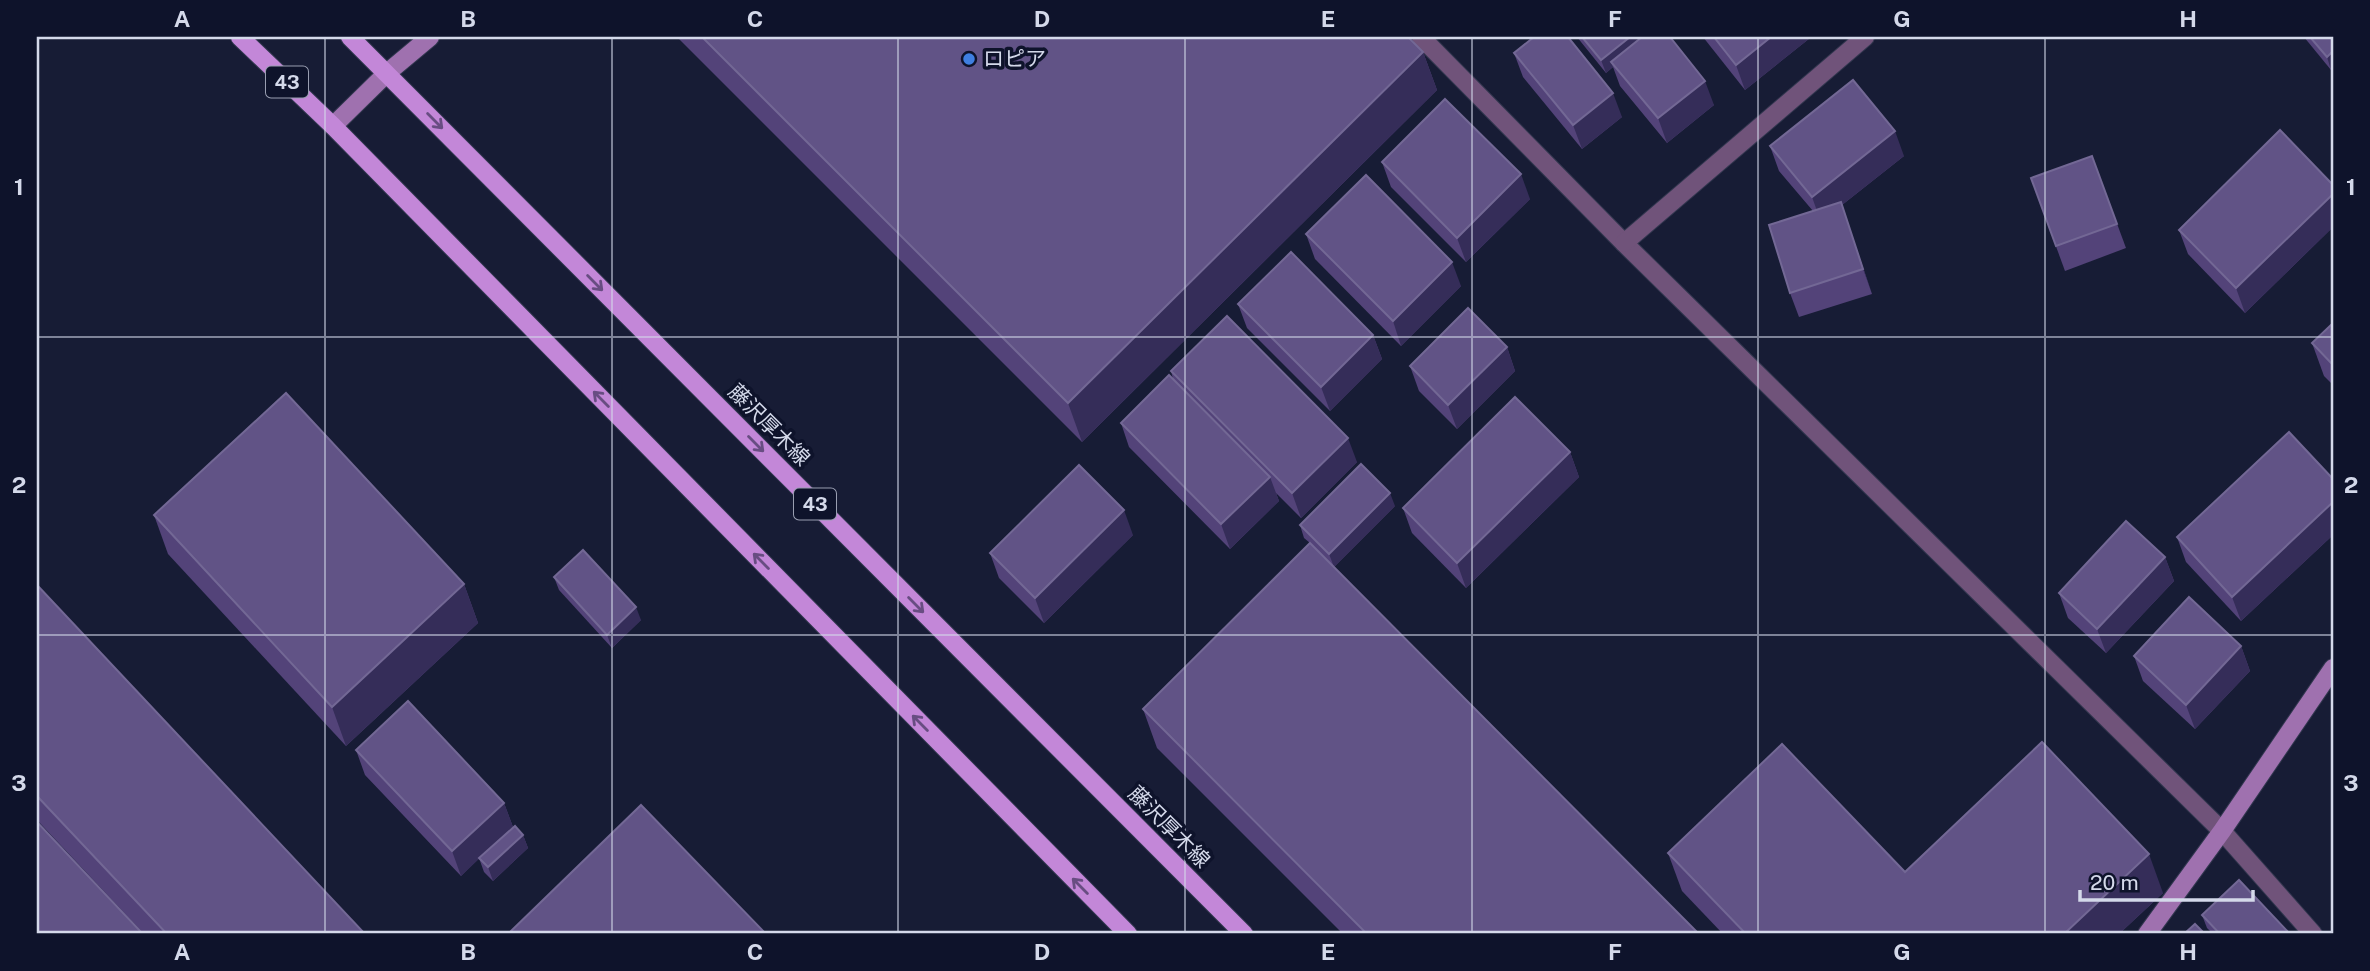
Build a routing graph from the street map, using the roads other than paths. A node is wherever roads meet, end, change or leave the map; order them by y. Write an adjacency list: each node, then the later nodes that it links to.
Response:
1 (240, 37): 7 (main road, 43)
2 (351, 37): 6 (main road, 藤沢厚木線 / 43)
3 (430, 37): 6 (street)
4 (1421, 37): 8 (street)
5 (1865, 37): 8 (street)
6 (387, 73): 7 (street); 12 (main road, 藤沢厚木線 / 43, one-way to 12)
7 (333, 126): 11 (main road, 43, one-way to 7)
8 (1624, 243): 10 (street)
9 (2333, 668): 10 (street)
10 (2222, 831): 13 (street); 14 (street)
11 (1128, 934)
12 (1244, 934)
13 (2147, 934)
14 (2313, 934)

